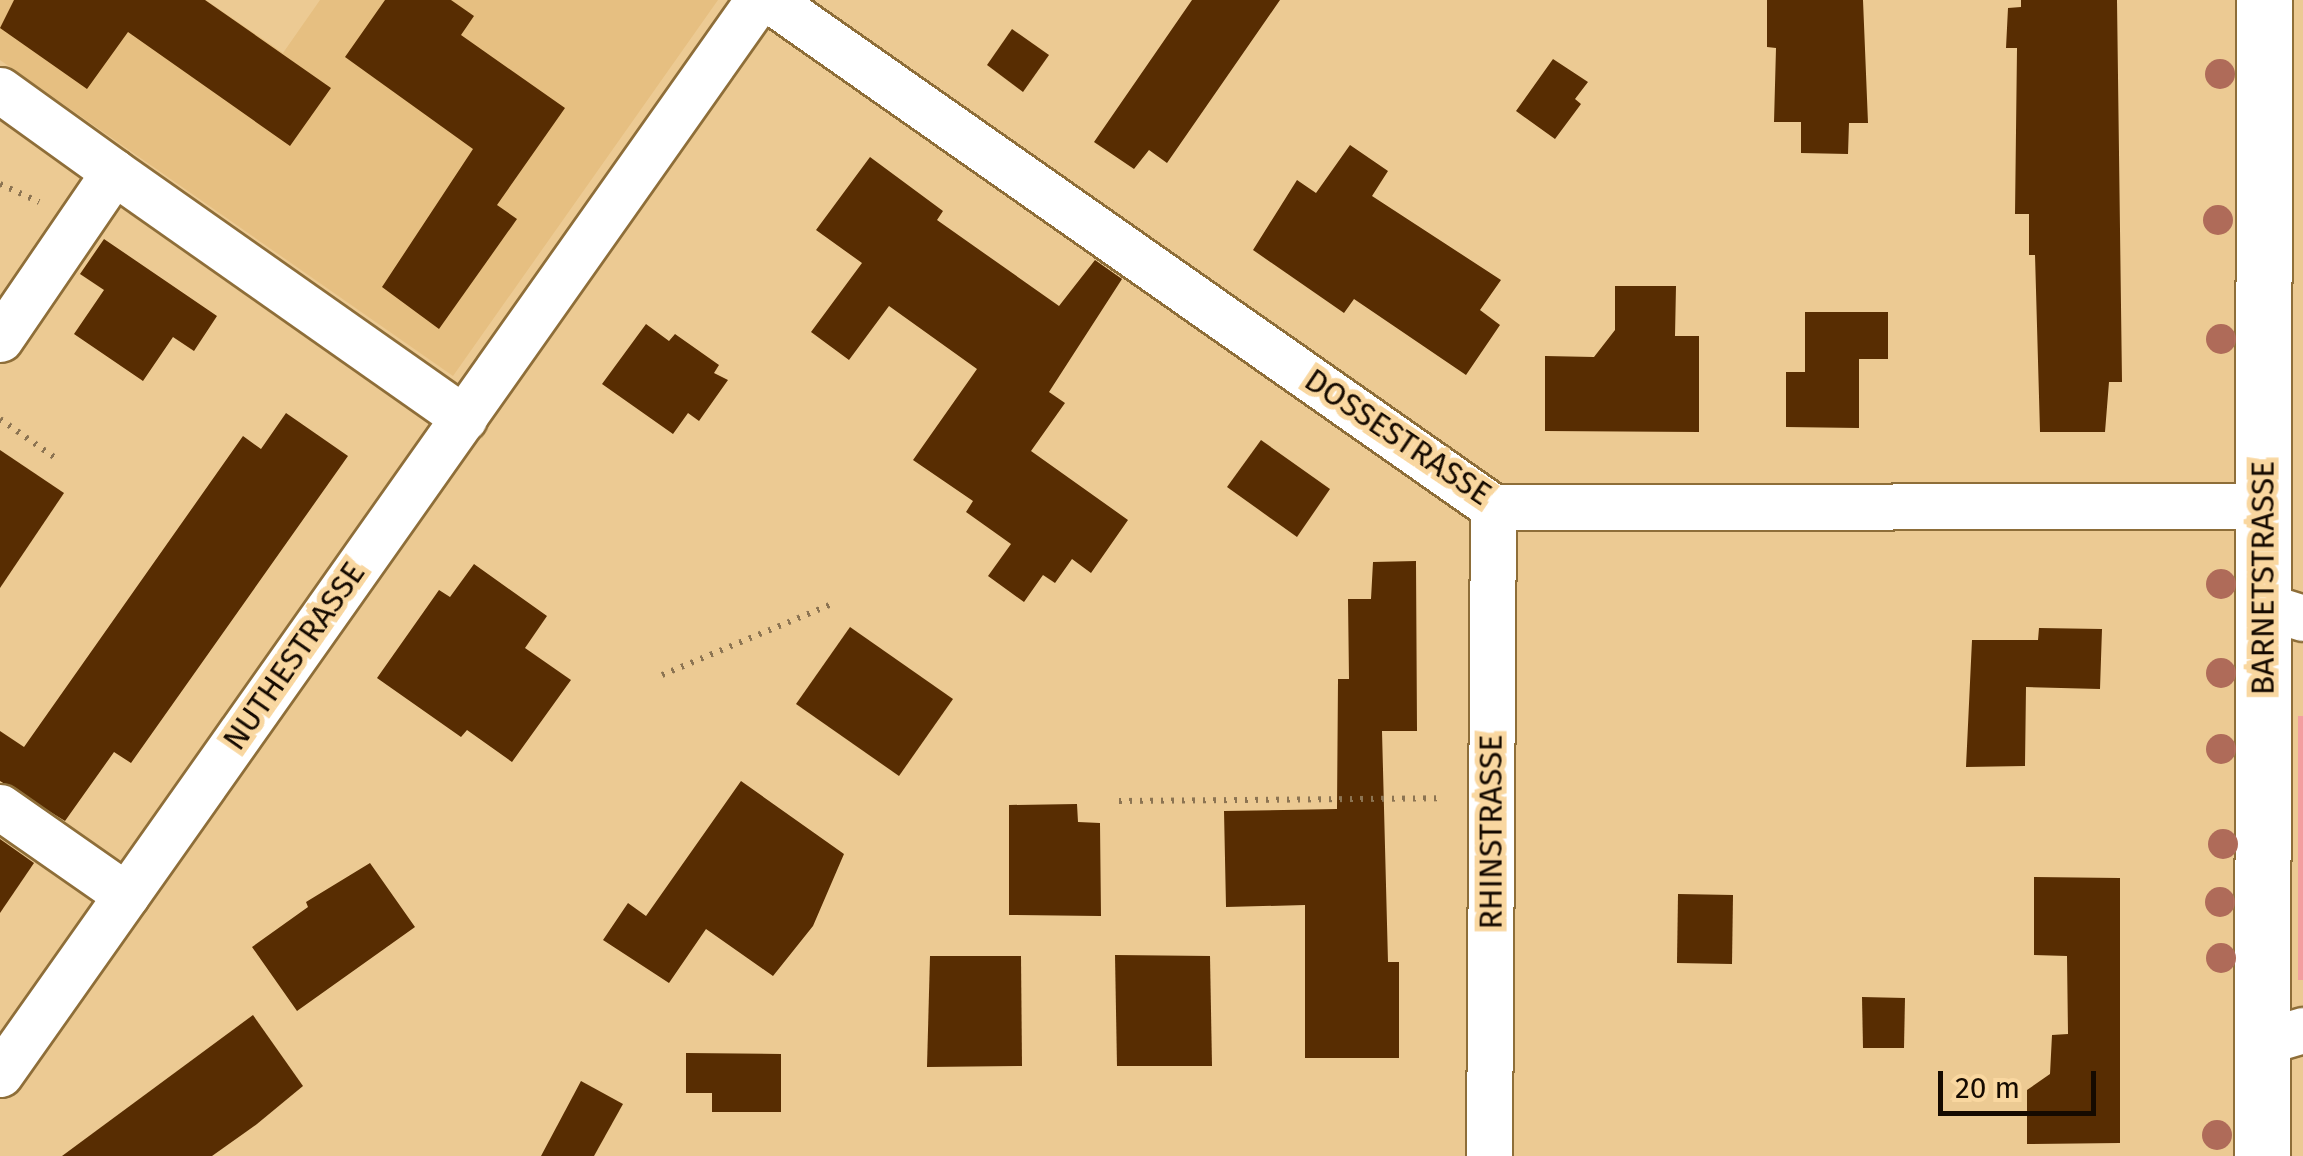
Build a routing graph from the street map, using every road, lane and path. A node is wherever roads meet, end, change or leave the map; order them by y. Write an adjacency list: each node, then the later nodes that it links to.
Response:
1 (758, 0): 7 (street, NUTHESTRASSE)
2 (770, 0): 11 (street, DOSSESTRASSE)
3 (2264, 0): 10 (street, BARNETSTRASSE)
4 (0, 90): 5 (street)
5 (114, 172): 6 (street); 7 (street)
6 (0, 339)
7 (464, 418): 18 (street, NUTHESTRASSE)
8 (0, 419): 9 (path)
9 (54, 457)
10 (2262, 506): 11 (street, DOSSESTRASSE); 13 (street, BARNETSTRASSE)
11 (1493, 507): 21 (street, RHINSTRASSE)
12 (834, 604): 14 (path)
13 (2283, 612): 19 (street, BARNETSTRASSE)
14 (662, 675)
15 (1459, 798): 16 (path)
16 (1119, 801)
17 (0, 807): 18 (street)
18 (126, 895): 20 (street, NUTHESTRASSE)
19 (2283, 1036): 22 (street, BARNETSTRASSE)
20 (0, 1074)
21 (1489, 1156)
22 (2262, 1156)

